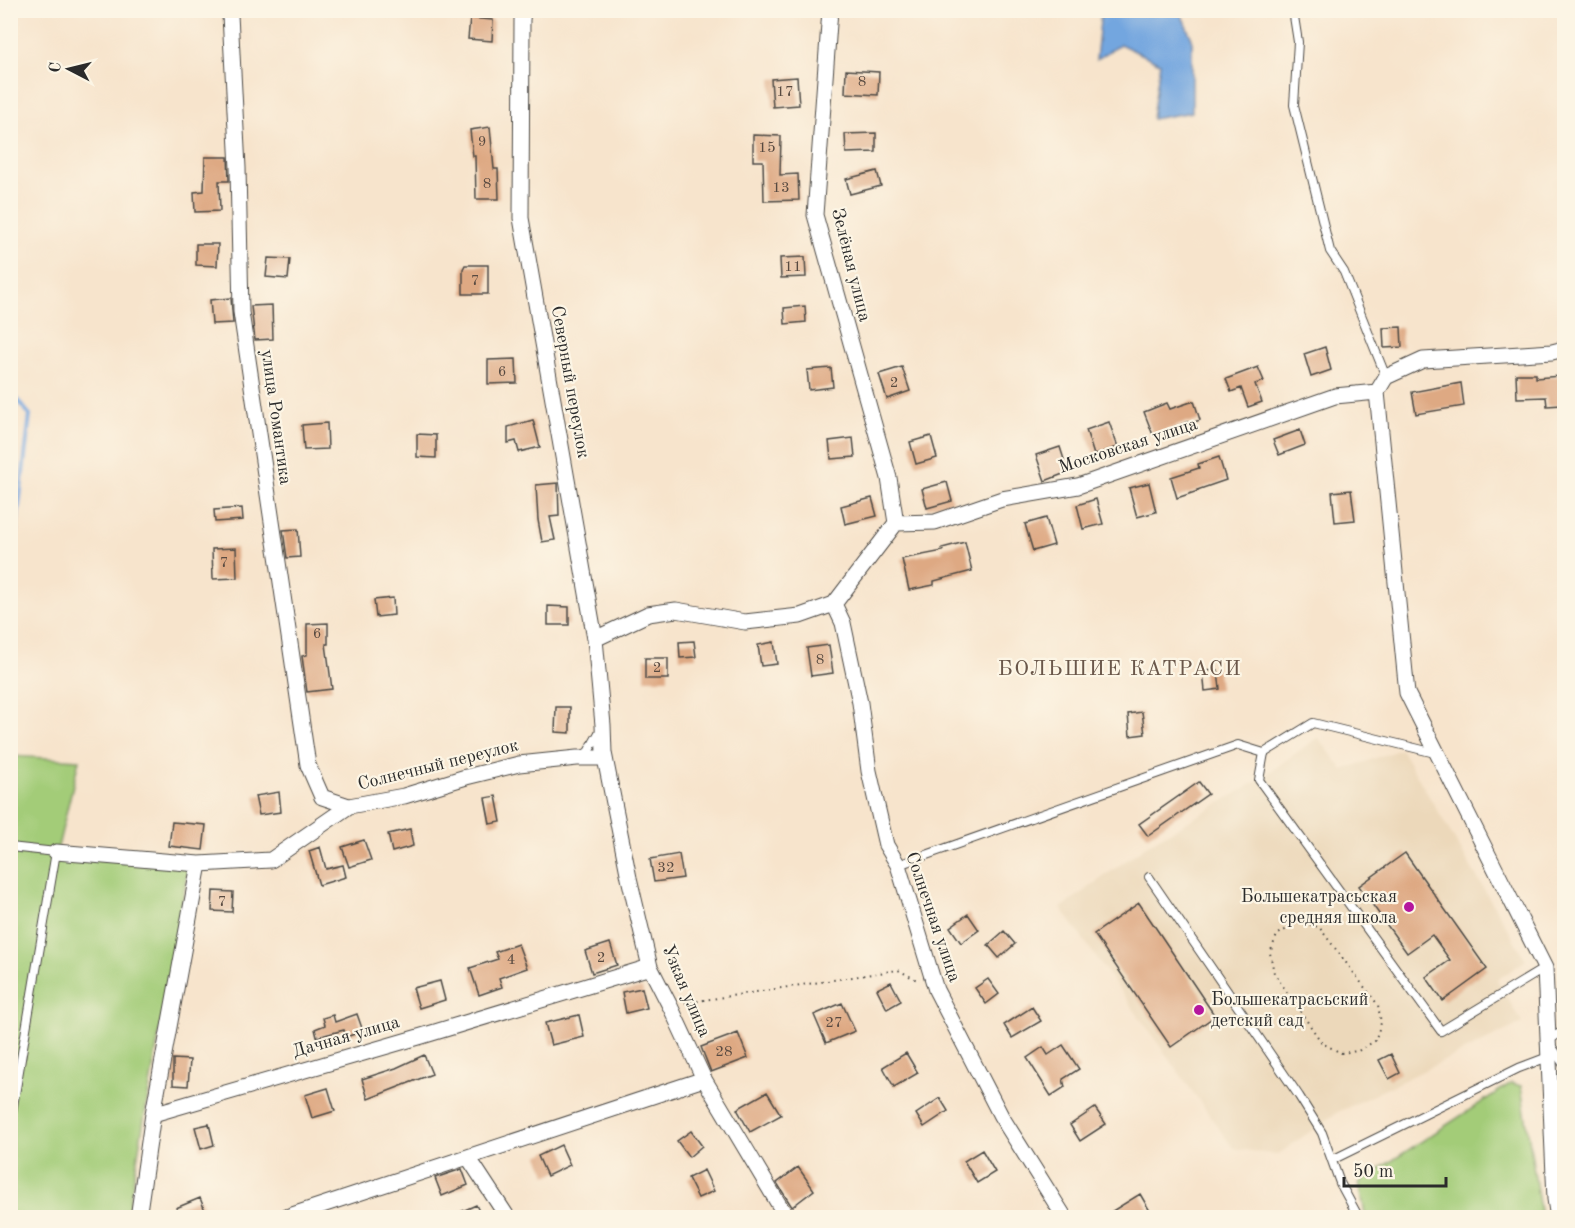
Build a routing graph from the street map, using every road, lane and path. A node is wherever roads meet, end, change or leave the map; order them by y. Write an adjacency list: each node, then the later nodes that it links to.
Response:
1 (225, 10): 16 (street, улица Романтика)
2 (523, 10): 10 (street, Северный переулок)
3 (830, 10): 8 (street, Зелёная улица)
4 (1293, 10): 6 (lane)
5 (1564, 349): 6 (street)
6 (1386, 377): 7 (street)
7 (1377, 392): 8 (street, Московская улица); 13 (street)
8 (896, 523): 9 (street)
9 (834, 604): 10 (street); 20 (street, Солнечная улица)
10 (595, 639): 11 (street, Северный переулок)
11 (603, 725): 14 (lane); 15 (street, Северный переулок)
12 (1264, 753): 13 (lane); 20 (lane); 24 (lane)
13 (1437, 753): 24 (street)
14 (577, 758): 15 (street, Солнечный переулок); 16 (street, Солнечный переулок)
15 (605, 758): 23 (street, Узкая улица)
16 (349, 806): 19 (street, Солнечный переулок)
17 (10, 847): 18 (lane)
18 (56, 852): 19 (street, Солнечный переулок); 33 (lane)
19 (194, 863): 32 (street)
20 (898, 865): 25 (street, Солнечная улица)
21 (1149, 877): 35 (lane)
22 (1277, 935): 22 (path)
23 (650, 967): 26 (street, Узкая улица); 32 (street, Дачная улица)
24 (1545, 968): 28 (street)
25 (936, 990): 26 (path); 40 (street, Солнечная улица)
26 (670, 1006): 31 (street, Узкая улица)
27 (1564, 1030): 28 (lane)
28 (1548, 1041): 29 (street); 30 (lane)
29 (1548, 1057): 35 (lane); 42 (street)
30 (1564, 1065)
31 (704, 1079): 34 (street); 39 (street, Узкая улица)
32 (153, 1114): 36 (street)
33 (10, 1124)
34 (468, 1157): 37 (street); 38 (street)
35 (1332, 1160): 41 (lane)
36 (138, 1218)
37 (283, 1218)
38 (508, 1218)
39 (787, 1218)
40 (1065, 1218)
41 (1359, 1218)
42 (1558, 1218)

